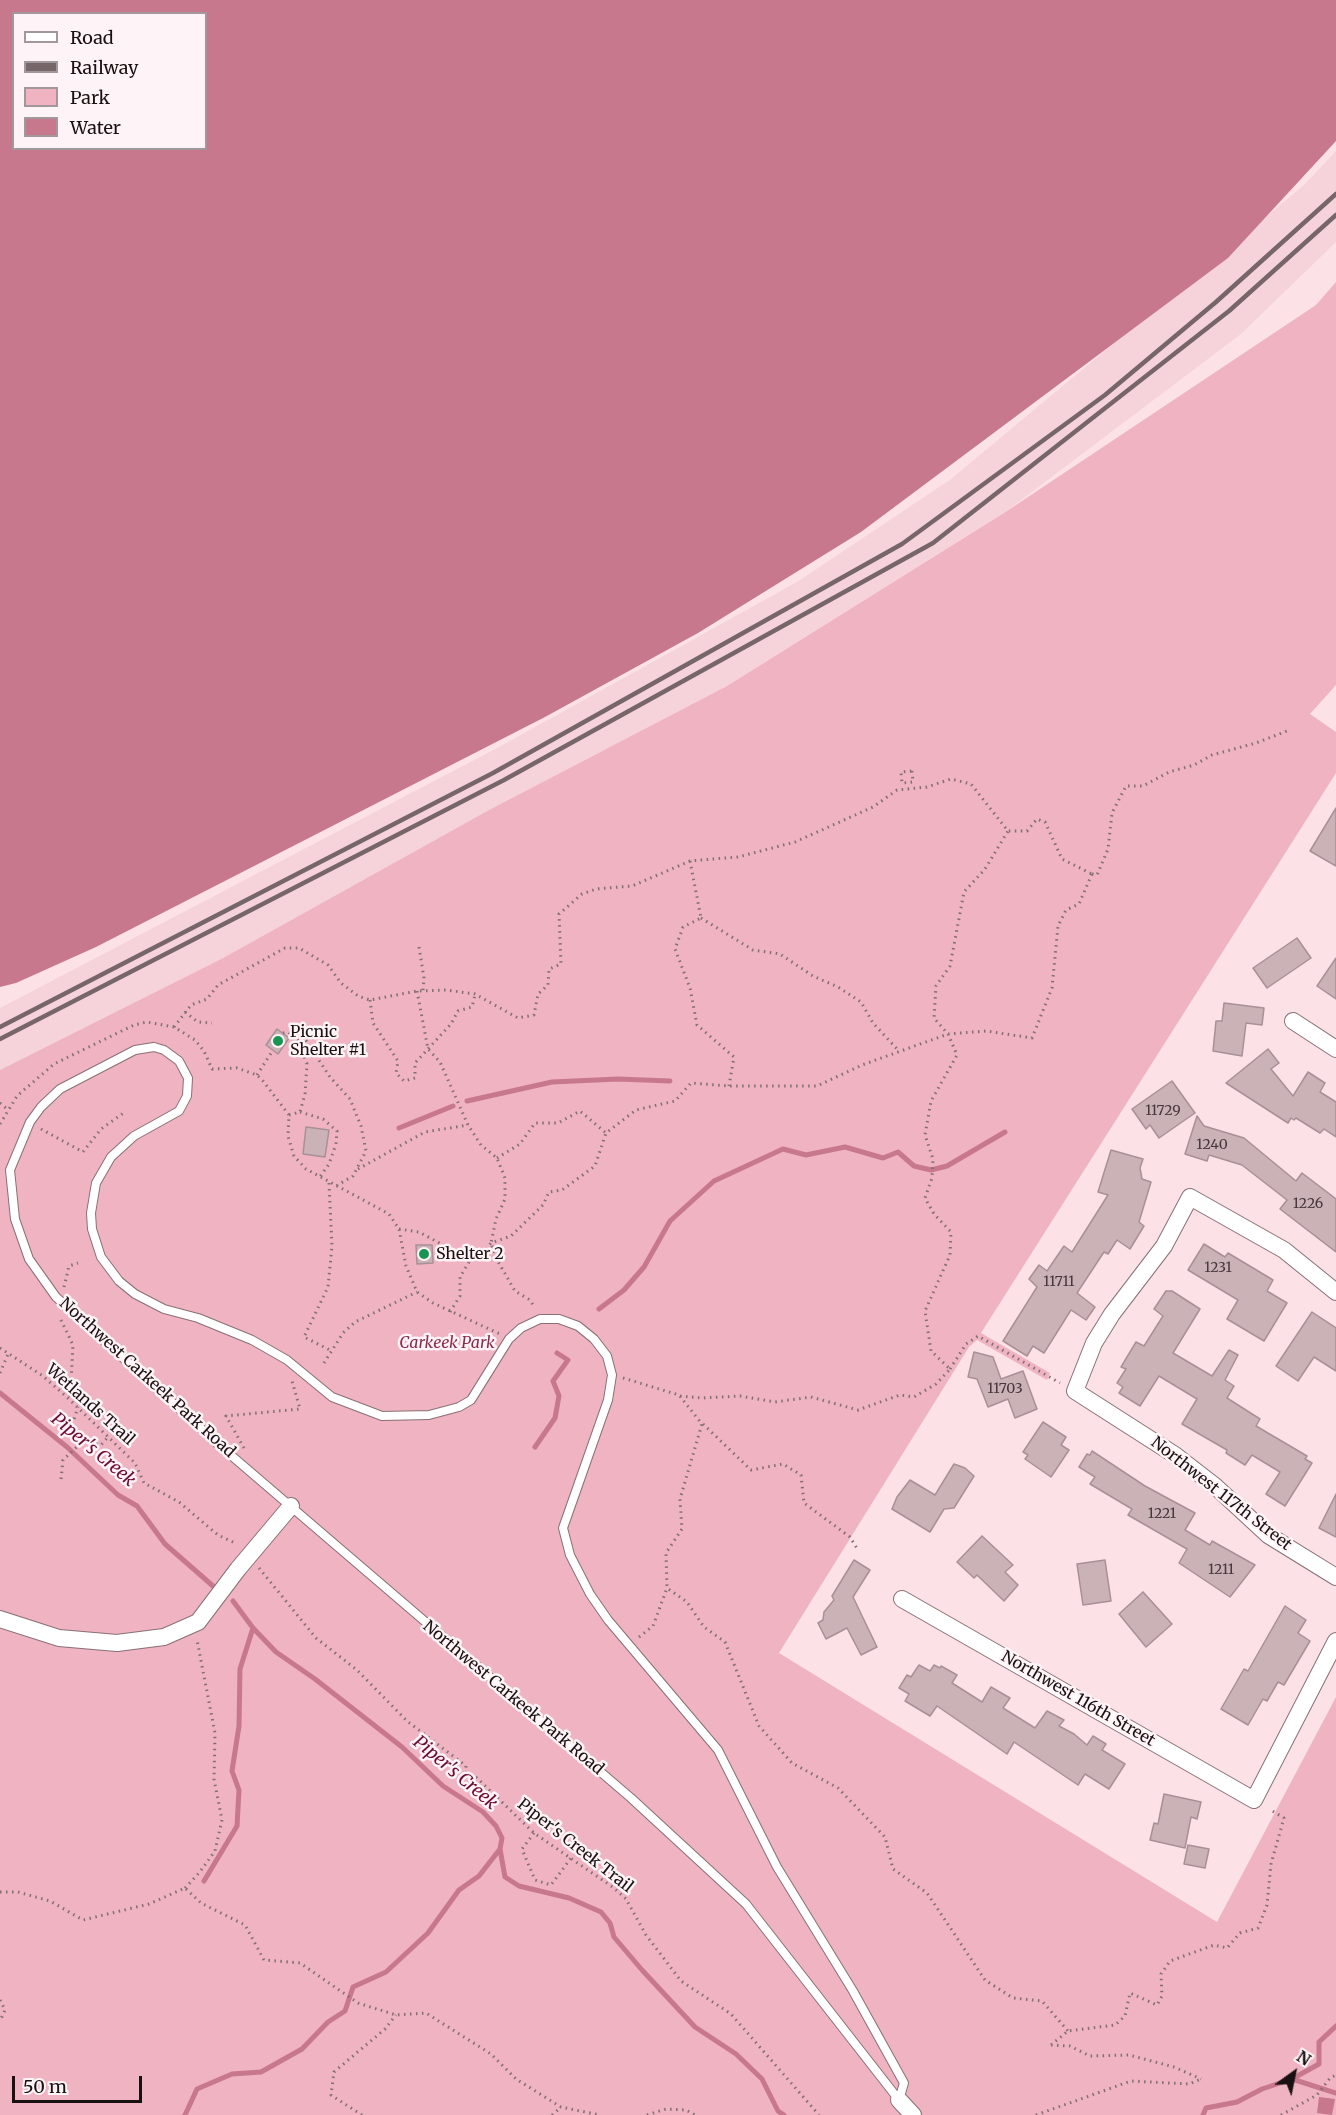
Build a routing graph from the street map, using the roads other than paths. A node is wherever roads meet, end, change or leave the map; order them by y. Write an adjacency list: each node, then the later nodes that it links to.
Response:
1 (1293, 1021): 2 (street)
2 (1336, 1049)
3 (1336, 1292): 5 (street, Northwest 117th Street)
4 (291, 1506): 7 (street); 9 (lane, Northwest Carkeek Park Road); 9 (lane, Northwest Carkeek Park Road)
5 (1336, 1577)
6 (902, 1599): 8 (street, Northwest 116th Street)
7 (0, 1619)
8 (1336, 1641)
9 (899, 2100): 10 (street, Northwest Carkeek Park Road)
10 (913, 2115)

